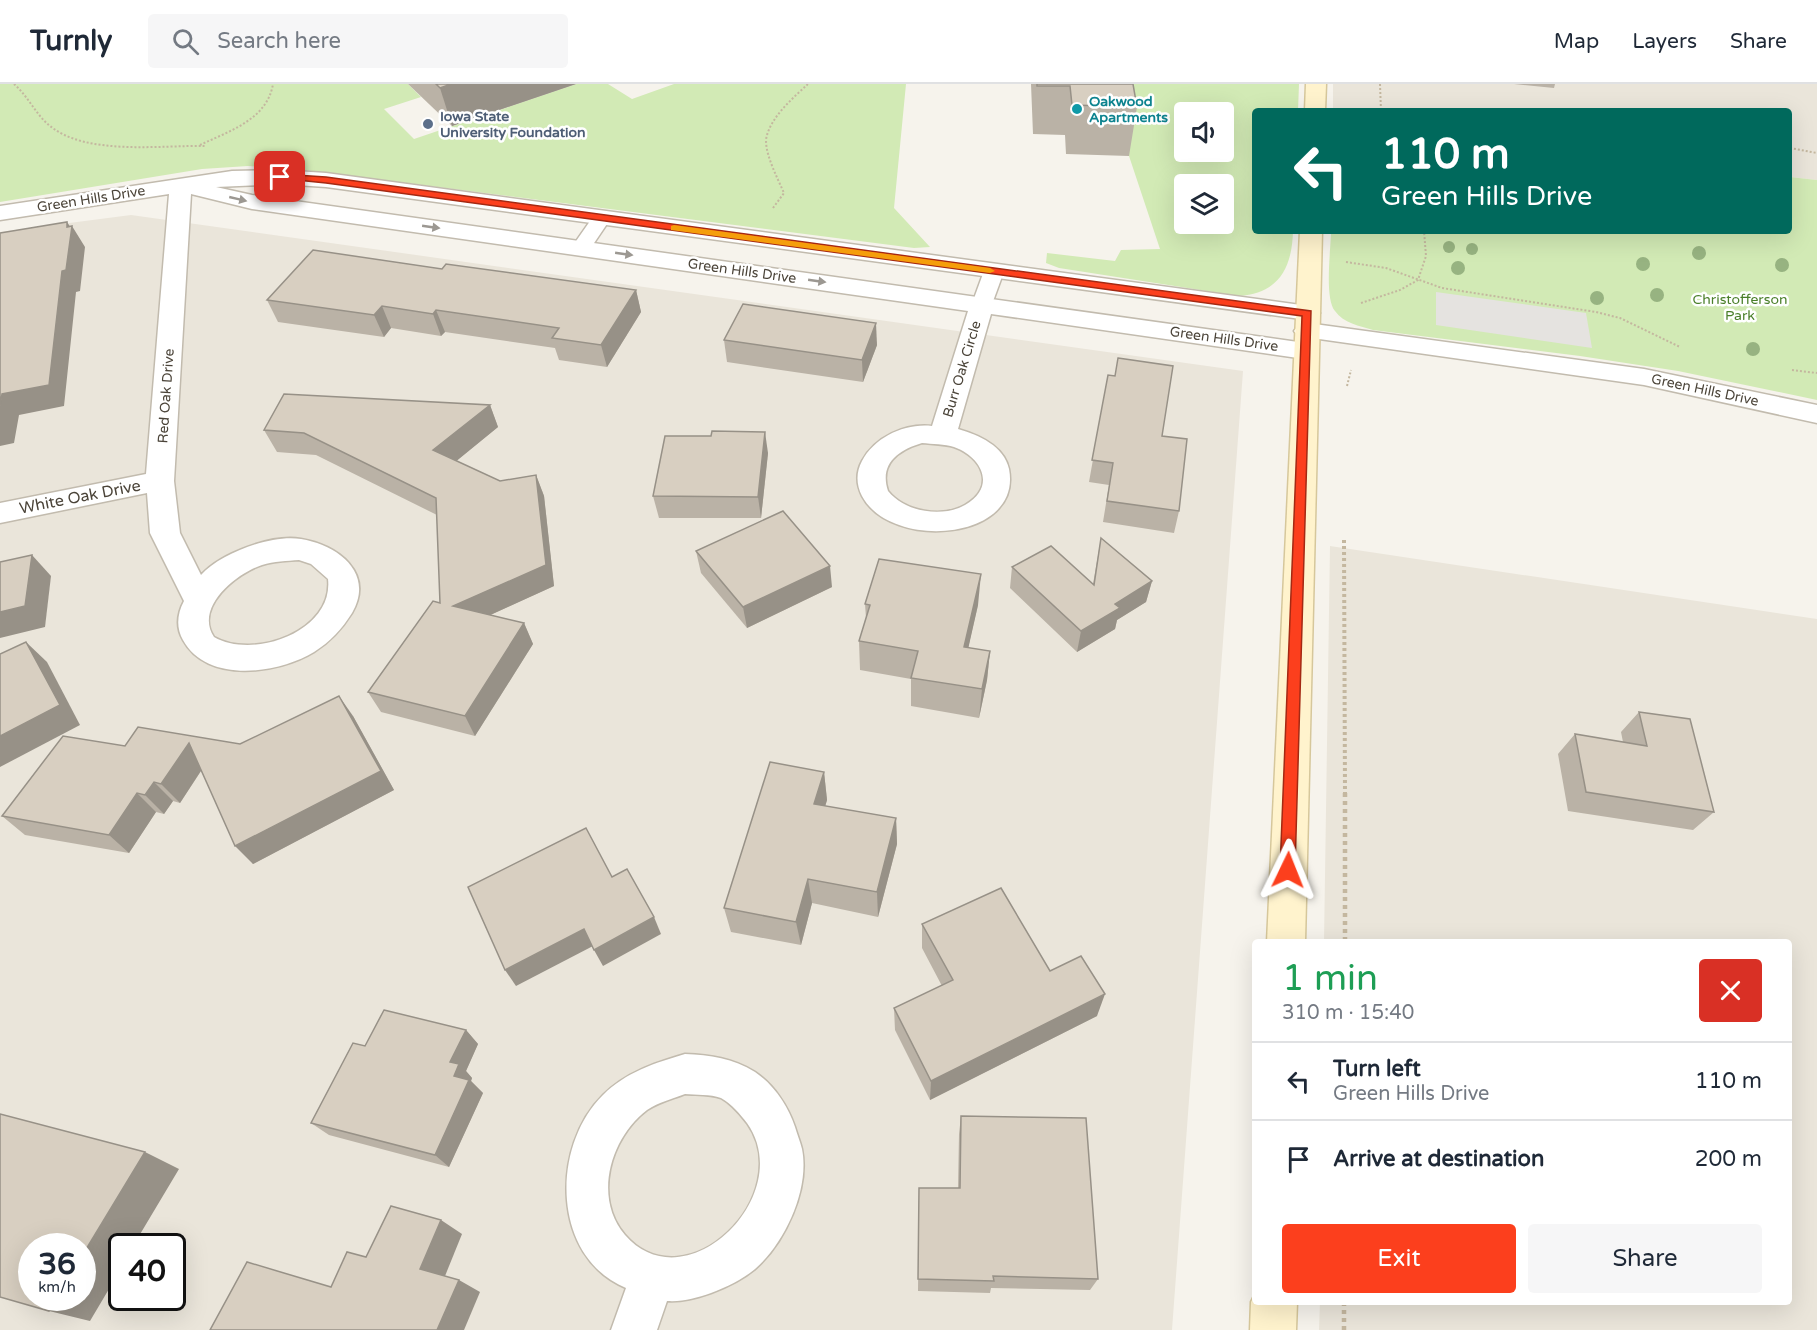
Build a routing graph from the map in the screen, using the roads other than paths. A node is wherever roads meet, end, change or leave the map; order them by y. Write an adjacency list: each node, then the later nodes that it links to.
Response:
1 (1316, 84): 2 (street)
2 (1315, 108)
3 (181, 185): 4 (street, Green Hills Drive); 5 (street, Green Hills Drive); 7 (street, Green Hills Drive, one-way to 7); 13 (street, Red Oak Drive)
4 (0, 213)
5 (602, 218): 7 (lane); 8 (street, Green Hills Drive)
6 (1311, 234): 10 (street)
7 (581, 248): 9 (street, Green Hills Drive, one-way to 9)
8 (994, 271): 9 (lane); 10 (street, Green Hills Drive)
9 (982, 304): 10 (street, Green Hills Drive); 12 (street, Burr Oak Circle)
10 (1306, 332): 11 (street, Green Hills Drive); 16 (street)
11 (1817, 414)
12 (943, 434)
13 (160, 481): 14 (street, White Oak Drive); 15 (street, Red Oak Drive)
14 (0, 513)
15 (198, 599): 15 (street)
16 (1286, 939)
17 (652, 1277): 17 (street); 19 (street)
18 (1274, 1305): 20 (street)
19 (634, 1330)
20 (1273, 1330)

